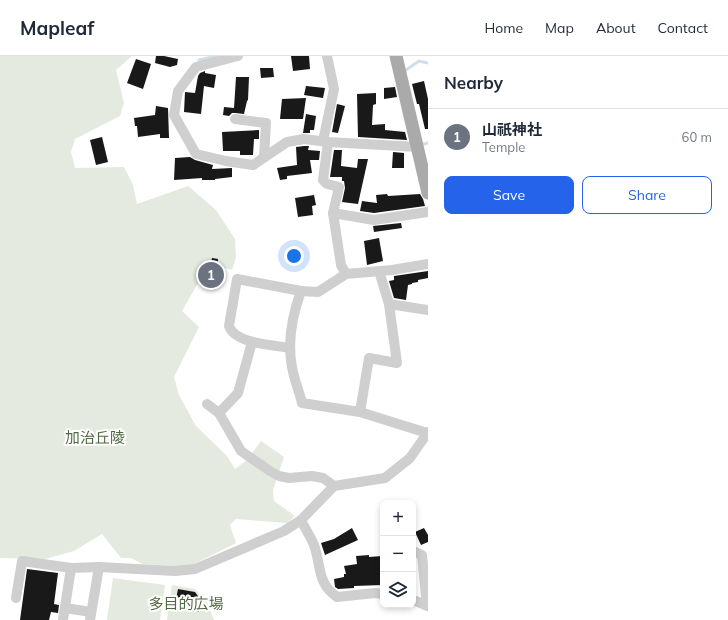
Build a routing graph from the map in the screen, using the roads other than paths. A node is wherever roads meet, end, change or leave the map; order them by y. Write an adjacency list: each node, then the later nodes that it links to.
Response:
1 (238, 56): 7 (street)
2 (328, 56): 5 (street)
3 (396, 56): 6 (main road)
4 (235, 119): 7 (street)
5 (325, 142): 6 (street); 7 (street); 10 (street)
6 (418, 147): 8 (main road)
7 (264, 157)
8 (428, 192)
9 (428, 212): 10 (street)
10 (333, 213): 13 (street)
11 (428, 264): 12 (street)
12 (379, 271): 13 (street); 15 (street)
13 (346, 274): 14 (street)
14 (301, 291): 17 (street); 18 (street)
15 (389, 304): 16 (street); 20 (street)
16 (428, 310)
17 (252, 342): 18 (street); 21 (street)
18 (290, 348): 20 (street)
19 (207, 404): 21 (street)
20 (360, 412): 22 (street)
21 (219, 413): 23 (street)
22 (428, 432): 23 (street)
23 (334, 486): 24 (street)
24 (301, 520): 26 (street); 28 (street)
25 (416, 553): 31 (street)
26 (99, 567): 27 (street); 33 (street)
27 (71, 568): 29 (street); 32 (street)
28 (380, 594)
29 (16, 598)
30 (416, 601): 31 (street)
31 (427, 606)
32 (64, 608): 33 (street); 34 (street)
33 (91, 616)
34 (63, 620)

